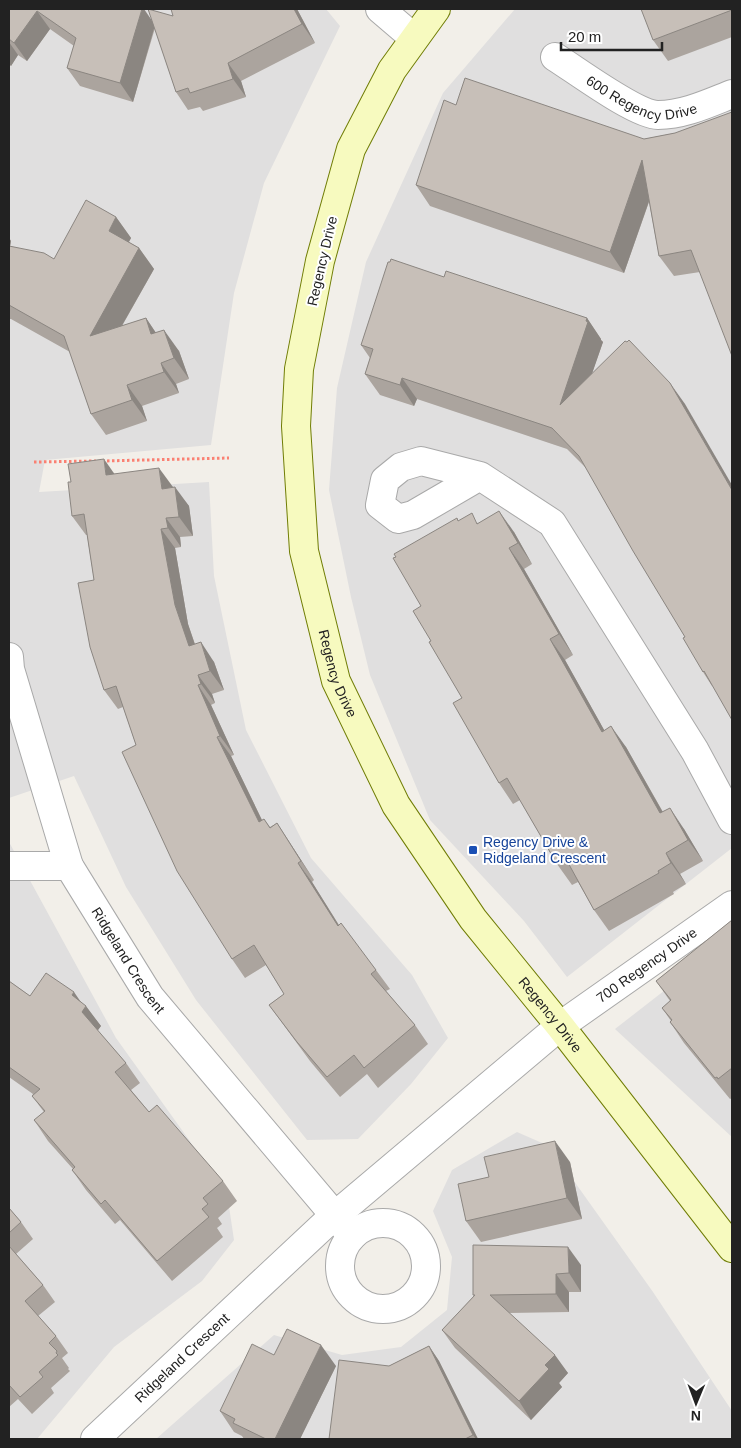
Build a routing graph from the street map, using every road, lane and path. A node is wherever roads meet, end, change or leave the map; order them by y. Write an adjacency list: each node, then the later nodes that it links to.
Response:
1 (380, 9): 3 (street)
2 (436, 9): 3 (street, Regency Drive)
3 (414, 38): 14 (street, Regency Drive)
4 (555, 57): 5 (street, 600 Regency Drive)
5 (732, 94)
6 (229, 458): 7 (path)
7 (34, 462)
8 (480, 476): 10 (street)
9 (9, 657): 12 (street, Ridgeland Crescent)
10 (732, 820)
11 (9, 866): 12 (street)
12 (69, 866): 15 (street, Ridgeland Crescent)
13 (732, 906): 14 (street, 700 Regency Drive)
14 (560, 1026): 15 (street, Ridgeland Crescent); 16 (street, Regency Drive)
15 (343, 1226): 17 (street, Ridgeland Crescent)
16 (732, 1248)
17 (95, 1439)

